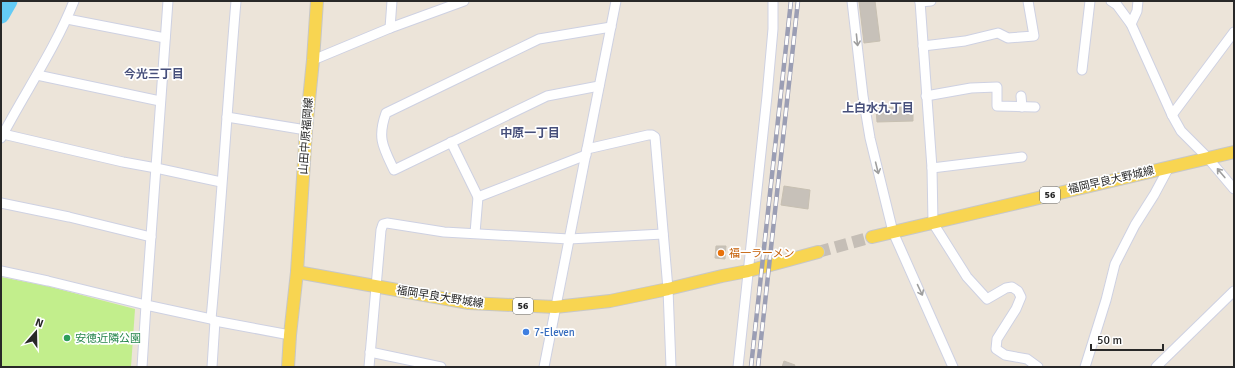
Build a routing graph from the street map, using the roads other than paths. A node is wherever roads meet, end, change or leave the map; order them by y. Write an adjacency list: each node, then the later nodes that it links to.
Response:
1 (74, 1): 16 (street)
2 (168, 1): 21 (street)
3 (236, 1): 33 (street)
4 (317, 1): 23 (main road, 山田中原福岡線)
5 (392, 1): 18 (street)
6 (464, 1): 18 (street)
7 (616, 1): 19 (street)
8 (773, 1): 57 (street)
9 (852, 1): 49 (street, one-way to 49)
10 (931, 1): 15 (street)
11 (1028, 1): 22 (street)
12 (1090, 1): 24 (street)
13 (1111, 1): 17 (street)
14 (1138, 1): 17 (street)
15 (920, 2): 22 (street)
16 (67, 19): 21 (street); 25 (street)
17 (1131, 24): 32 (street)
18 (390, 28): 23 (street)
19 (611, 28): 26 (street); 36 (street)
20 (1234, 32): 32 (street)
21 (165, 38): 29 (street)
22 (923, 46): 27 (street)
23 (313, 60): 34 (main road, 山田中原福岡線)
24 (1082, 70)
25 (37, 75): 29 (street); 35 (street)
26 (599, 86): 36 (street); 37 (street)
27 (926, 96): 30 (street); 43 (street)
28 (1021, 96): 30 (street)
29 (160, 101): 42 (street)
30 (1022, 107): 31 (street)
31 (1035, 107)
32 (1172, 114): 40 (street)
33 (227, 117): 34 (street); 44 (street)
34 (306, 130): 58 (main road, 山田中原福岡線)
35 (2, 136): 42 (street)
36 (450, 142): 46 (street)
37 (586, 152): 46 (street); 51 (street); 54 (street)
38 (1234, 152): 40 (main road, 福岡早良大野城線 / 56)
39 (1022, 157): 43 (street)
40 (1207, 157): 41 (main road, 福岡早良大野城線 / 56); 45 (street, one-way to 40)
41 (1169, 167): 48 (main road, 福岡早良大野城線 / 56); 77 (street)
42 (156, 168): 44 (street); 52 (street)
43 (932, 168): 48 (street)
44 (221, 182): 64 (street)
45 (1234, 189)
46 (478, 197): 50 (street)
47 (1, 203): 52 (street)
48 (933, 223): 49 (main road, 福岡早良大野城線 / 56); 76 (street)
49 (893, 232): 53 (main road, 福岡早良大野城線 / 56); 75 (street, one-way to 75)
50 (475, 233): 54 (street); 59 (street)
51 (663, 234): 54 (street); 60 (street)
52 (151, 237): 62 (street)
53 (872, 237)
54 (569, 239): 63 (street)
55 (818, 252): 57 (main road, 福岡早良大野城線 / 56)
56 (1, 271): 62 (street)
57 (748, 271): 60 (main road, 福岡早良大野城線 / 56); 74 (street)
58 (297, 272): 59 (main road, 福岡早良大野城線 / 56); 65 (main road)
59 (376, 286): 63 (main road, 福岡早良大野城線 / 56); 66 (street)
60 (668, 289): 63 (main road, 福岡早良大野城線 / 56); 73 (street)
61 (1234, 291): 78 (street)
62 (146, 305): 64 (street); 67 (street)
63 (555, 307): 72 (street)
64 (213, 320): 65 (street); 68 (street)
65 (290, 335): 69 (main road)
66 (370, 352): 70 (street); 71 (street)
67 (142, 367)
68 (212, 367)
69 (288, 367)
70 (369, 367)
71 (441, 367)
72 (544, 367)
73 (671, 367)
74 (738, 367)
75 (953, 367)
76 (1038, 367)
77 (1085, 367)
78 (1156, 367)

